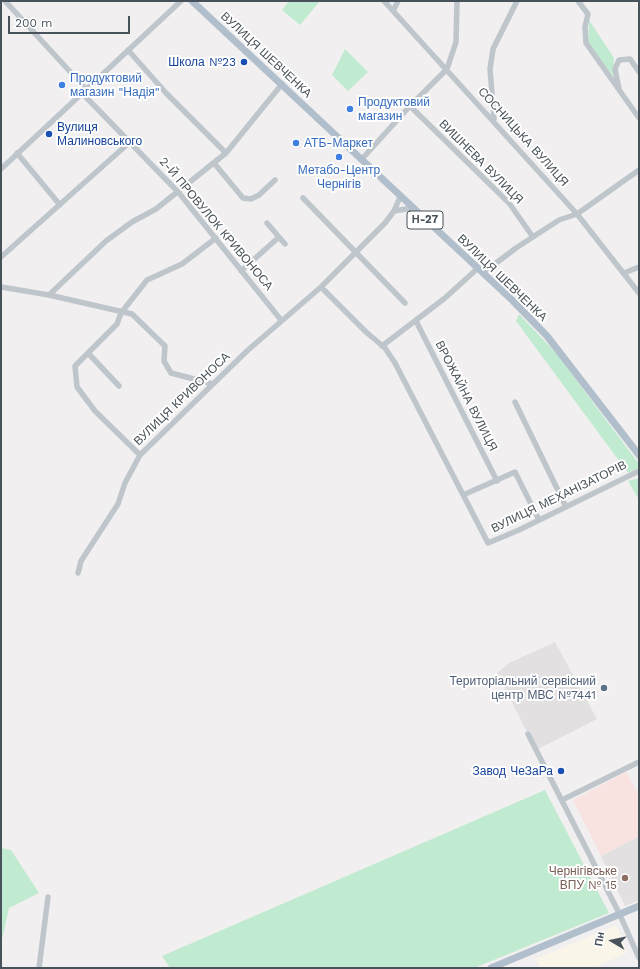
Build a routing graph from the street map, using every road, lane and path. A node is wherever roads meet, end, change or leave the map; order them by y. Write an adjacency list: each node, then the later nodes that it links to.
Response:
1 (5, 1): 15 (street, 2-Й ПРОВУЛОК КРИВОНОСА)
2 (181, 1): 11 (street)
3 (186, 1): 4 (main road, Н-27)
4 (191, 1): 14 (main road, ВУЛИЦЯ ШЕВЧЕНКА / Н-27)
5 (384, 1): 10 (street, СОСНИЦЬКА ВУЛИЦЯ)
6 (398, 1): 10 (street)
7 (457, 1): 12 (street)
8 (518, 1): 19 (street)
9 (578, 1): 16 (street)
10 (393, 11): 12 (street, СОСНИЦЬКА ВУЛИЦЯ)
11 (128, 50): 15 (street); 22 (street)
12 (447, 69): 17 (street); 19 (street, СОСНИЦЬКА ВУЛИЦЯ)
13 (639, 72): 16 (street)
14 (282, 84): 22 (street); 23 (main road, ВУЛИЦЯ ШЕВЧЕНКА / Н-27)
15 (84, 91): 20 (street, 2-Й ПРОВУЛОК КРИВОНОСА); 21 (street)
16 (619, 91): 18 (street)
17 (410, 106): 23 (street); 37 (street, ВИШНЕВА ВУЛИЦЯ)
18 (639, 118)
19 (494, 120): 34 (street, СОСНИЦЬКА ВУЛИЦЯ)
20 (131, 141): 28 (street, 2-Й ПРОВУЛОК КРИВОНОСА); 31 (street)
21 (18, 153): 25 (street); 31 (street)
22 (226, 153): 24 (street)
23 (361, 160): 29 (main road, ВУЛИЦЯ ШЕВЧЕНКА / Н-27)
24 (214, 164): 27 (street); 28 (street)
25 (1, 168)
26 (639, 170): 34 (street)
27 (275, 180)
28 (179, 193): 38 (street, 2-Й ПРОВУЛОК КРИВОНОСА); 49 (street)
29 (400, 197): 32 (main road, ВУЛИЦЯ ШЕВЧЕНКА / Н-27); 33 (street, ВУЛИЦЯ КРИВОНОСА)
30 (303, 198): 40 (street)
31 (60, 205): 41 (street)
32 (412, 208): 33 (street); 44 (main road, ВУЛИЦЯ ШЕВЧЕНКА / Н-27)
33 (394, 211): 40 (street, ВУЛИЦЯ КРИВОНОСА)
34 (577, 214): 37 (street); 45 (street, СОСНИЦЬКА ВУЛИЦЯ)
35 (267, 223): 36 (street)
36 (279, 237): 39 (street); 43 (street)
37 (533, 237): 44 (street)
38 (216, 238): 43 (street, 2-Й ПРОВУЛОК КРИВОНОСА); 51 (street)
39 (286, 244)
40 (355, 252): 47 (street, ВУЛИЦЯ КРИВОНОСА); 50 (street)
41 (1, 257)
42 (639, 267): 45 (street)
43 (242, 270): 52 (street, 2-Й ПРОВУЛОК КРИВОНОСА)
44 (480, 270): 53 (street); 60 (main road, ВУЛИЦЯ ШЕВЧЕНКА / Н-27)
45 (624, 273): 48 (street, СОСНИЦЬКА ВУЛИЦЯ)
46 (1, 287): 49 (street)
47 (321, 287): 52 (street, ВУЛИЦЯ КРИВОНОСА); 54 (street)
48 (639, 293)
49 (49, 295): 51 (street)
50 (405, 303)
51 (121, 313): 55 (street); 56 (street)
52 (281, 320): 56 (street, ВУЛИЦЯ КРИВОНОСА)
53 (416, 321): 54 (street); 62 (street, ВРОЖАЙНА ВУЛИЦЯ)
54 (382, 346): 63 (street)
55 (88, 353): 57 (street); 59 (street)
56 (213, 384): 59 (street, ВУЛИЦЯ КРИВОНОСА)
57 (119, 386)
58 (515, 402): 64 (street)
59 (140, 455): 66 (street, ВУЛИЦЯ КРИВОНОСА)
60 (639, 455)
61 (639, 471): 64 (street, ВУЛИЦЯ МЕХАНІЗАТОРІВ)
62 (497, 481): 63 (street); 65 (street)
63 (463, 495): 65 (street, ВУЛИЦЯ МЕХАНІЗАТОРІВ)
64 (566, 507): 65 (street, ВУЛИЦЯ МЕХАНІЗАТОРІВ)
65 (539, 520)
66 (78, 573)
67 (528, 734): 69 (street)
68 (639, 762): 69 (street)
69 (562, 800): 72 (street)
70 (48, 897): 74 (street)
71 (639, 906): 72 (main road)
72 (620, 915): 73 (street); 75 (main road)
73 (639, 958)
74 (39, 968)
75 (491, 968)

